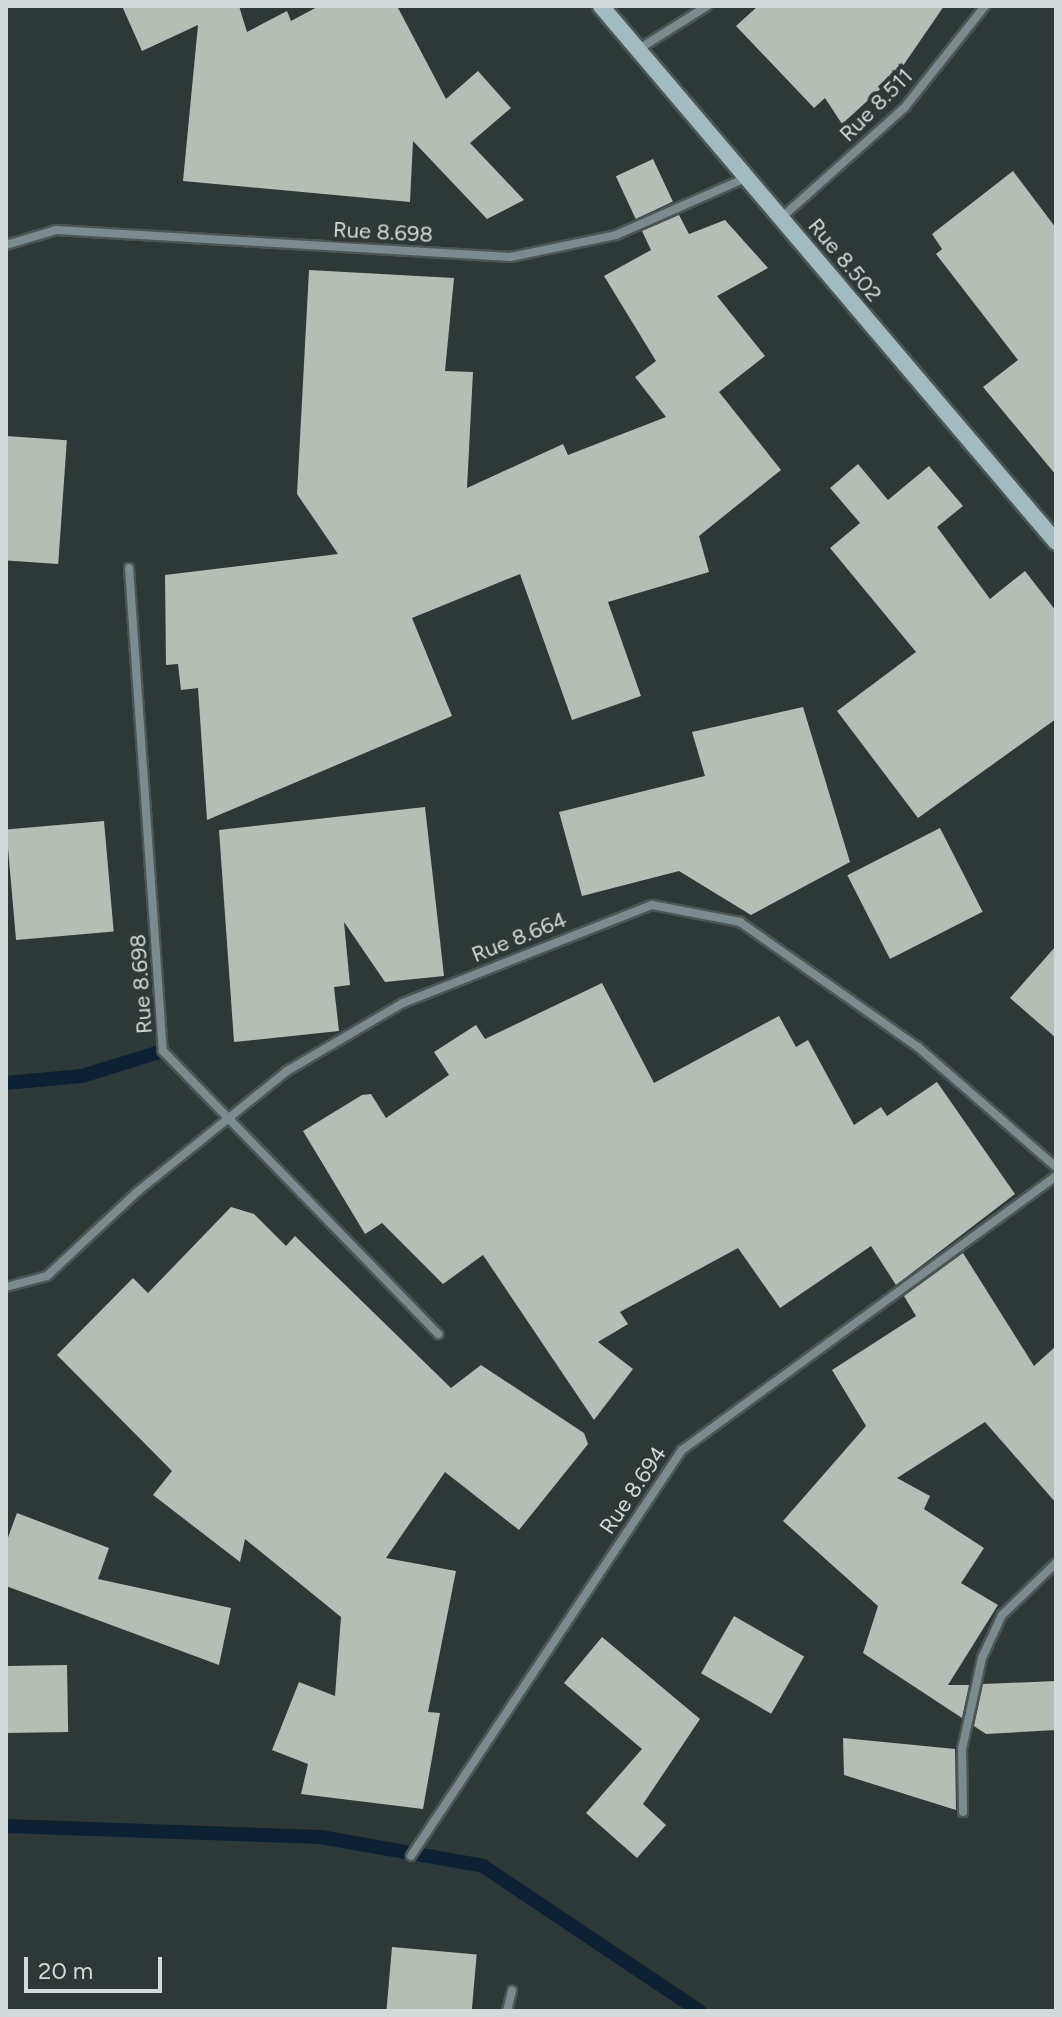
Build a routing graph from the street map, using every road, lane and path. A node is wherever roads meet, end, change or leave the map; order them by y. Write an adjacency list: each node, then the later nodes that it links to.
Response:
1 (601, 6): 4 (main road, Rue 8.502)
2 (707, 6): 4 (street)
3 (985, 6): 6 (street, Rue 8.511)
4 (638, 50): 5 (main road, Rue 8.502)
5 (747, 178): 6 (main road, Rue 8.502); 7 (street, Rue 8.698)
6 (781, 218): 8 (main road, Rue 8.502)
7 (6, 245)
8 (1056, 542)
9 (129, 568): 10 (street, Rue 8.698)
10 (230, 1117): 11 (street, Rue 8.664); 13 (street, Rue 8.664); 14 (street, Rue 8.698)
11 (1056, 1167)
12 (1056, 1176): 17 (street, Rue 8.694)
13 (6, 1287)
14 (438, 1334)
15 (1056, 1563): 16 (street)
16 (963, 1812)
17 (411, 1856)
18 (512, 1991): 19 (street)
19 (507, 2011)

